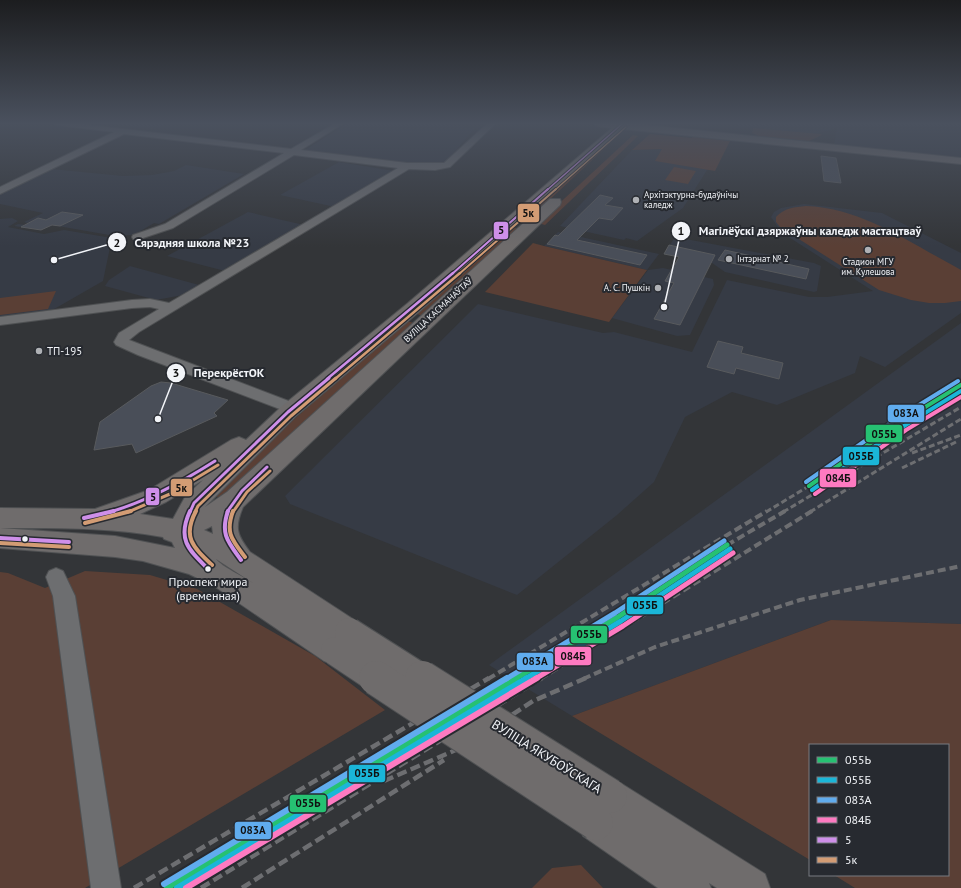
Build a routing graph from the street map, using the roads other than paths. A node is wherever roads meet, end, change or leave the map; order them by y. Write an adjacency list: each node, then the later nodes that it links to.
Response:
1 (54, 164): 8 (street)
2 (271, 164): 9 (street)
3 (394, 164): 7 (street)
4 (449, 164): 7 (street)
5 (575, 164): 12 (main road, ВУЛІЦА КАСМАНАЎТАЎ)
6 (595, 164): 14 (main road, ВУЛІЦА КАСМАНАЎТАЎ)
7 (407, 166): 10 (street)
8 (0, 191)
9 (137, 237)
10 (170, 307): 11 (street); 12 (street)
11 (0, 321)
12 (291, 410): 13 (main road, ВУЛІЦА КАСМАНАЎТАЎ); 16 (main road, ВУЛІЦА КАСМАНАЎТАЎ)
13 (206, 490): 14 (main road); 17 (main road, ВУЛІЦА КАСМАНАЎТАЎ)
14 (236, 497): 17 (main road, ВУЛІЦА КАСМАНАЎТАЎ); 20 (main road, ВУЛІЦА КАСМАНАЎТАЎ)
15 (0, 518): 16 (main road)
16 (84, 518): 17 (main road)
17 (181, 530): 19 (main road, ВУЛІЦА КАСМАНАЎТАЎ); 20 (main road); 20 (main road)
18 (0, 538): 19 (main road)
19 (68, 542): 20 (main road)
20 (224, 569): 22 (main road, ВУЛІЦА ЯКУБОЎСКАГА, bridge)
21 (56, 578): 23 (street)
22 (603, 809): 24 (main road, ВУЛІЦА ЯКУБОЎСКАГА); 25 (main road, ВУЛІЦА ЯКУБОЎСКАГА)
23 (106, 888)
24 (692, 888)
25 (751, 888)

